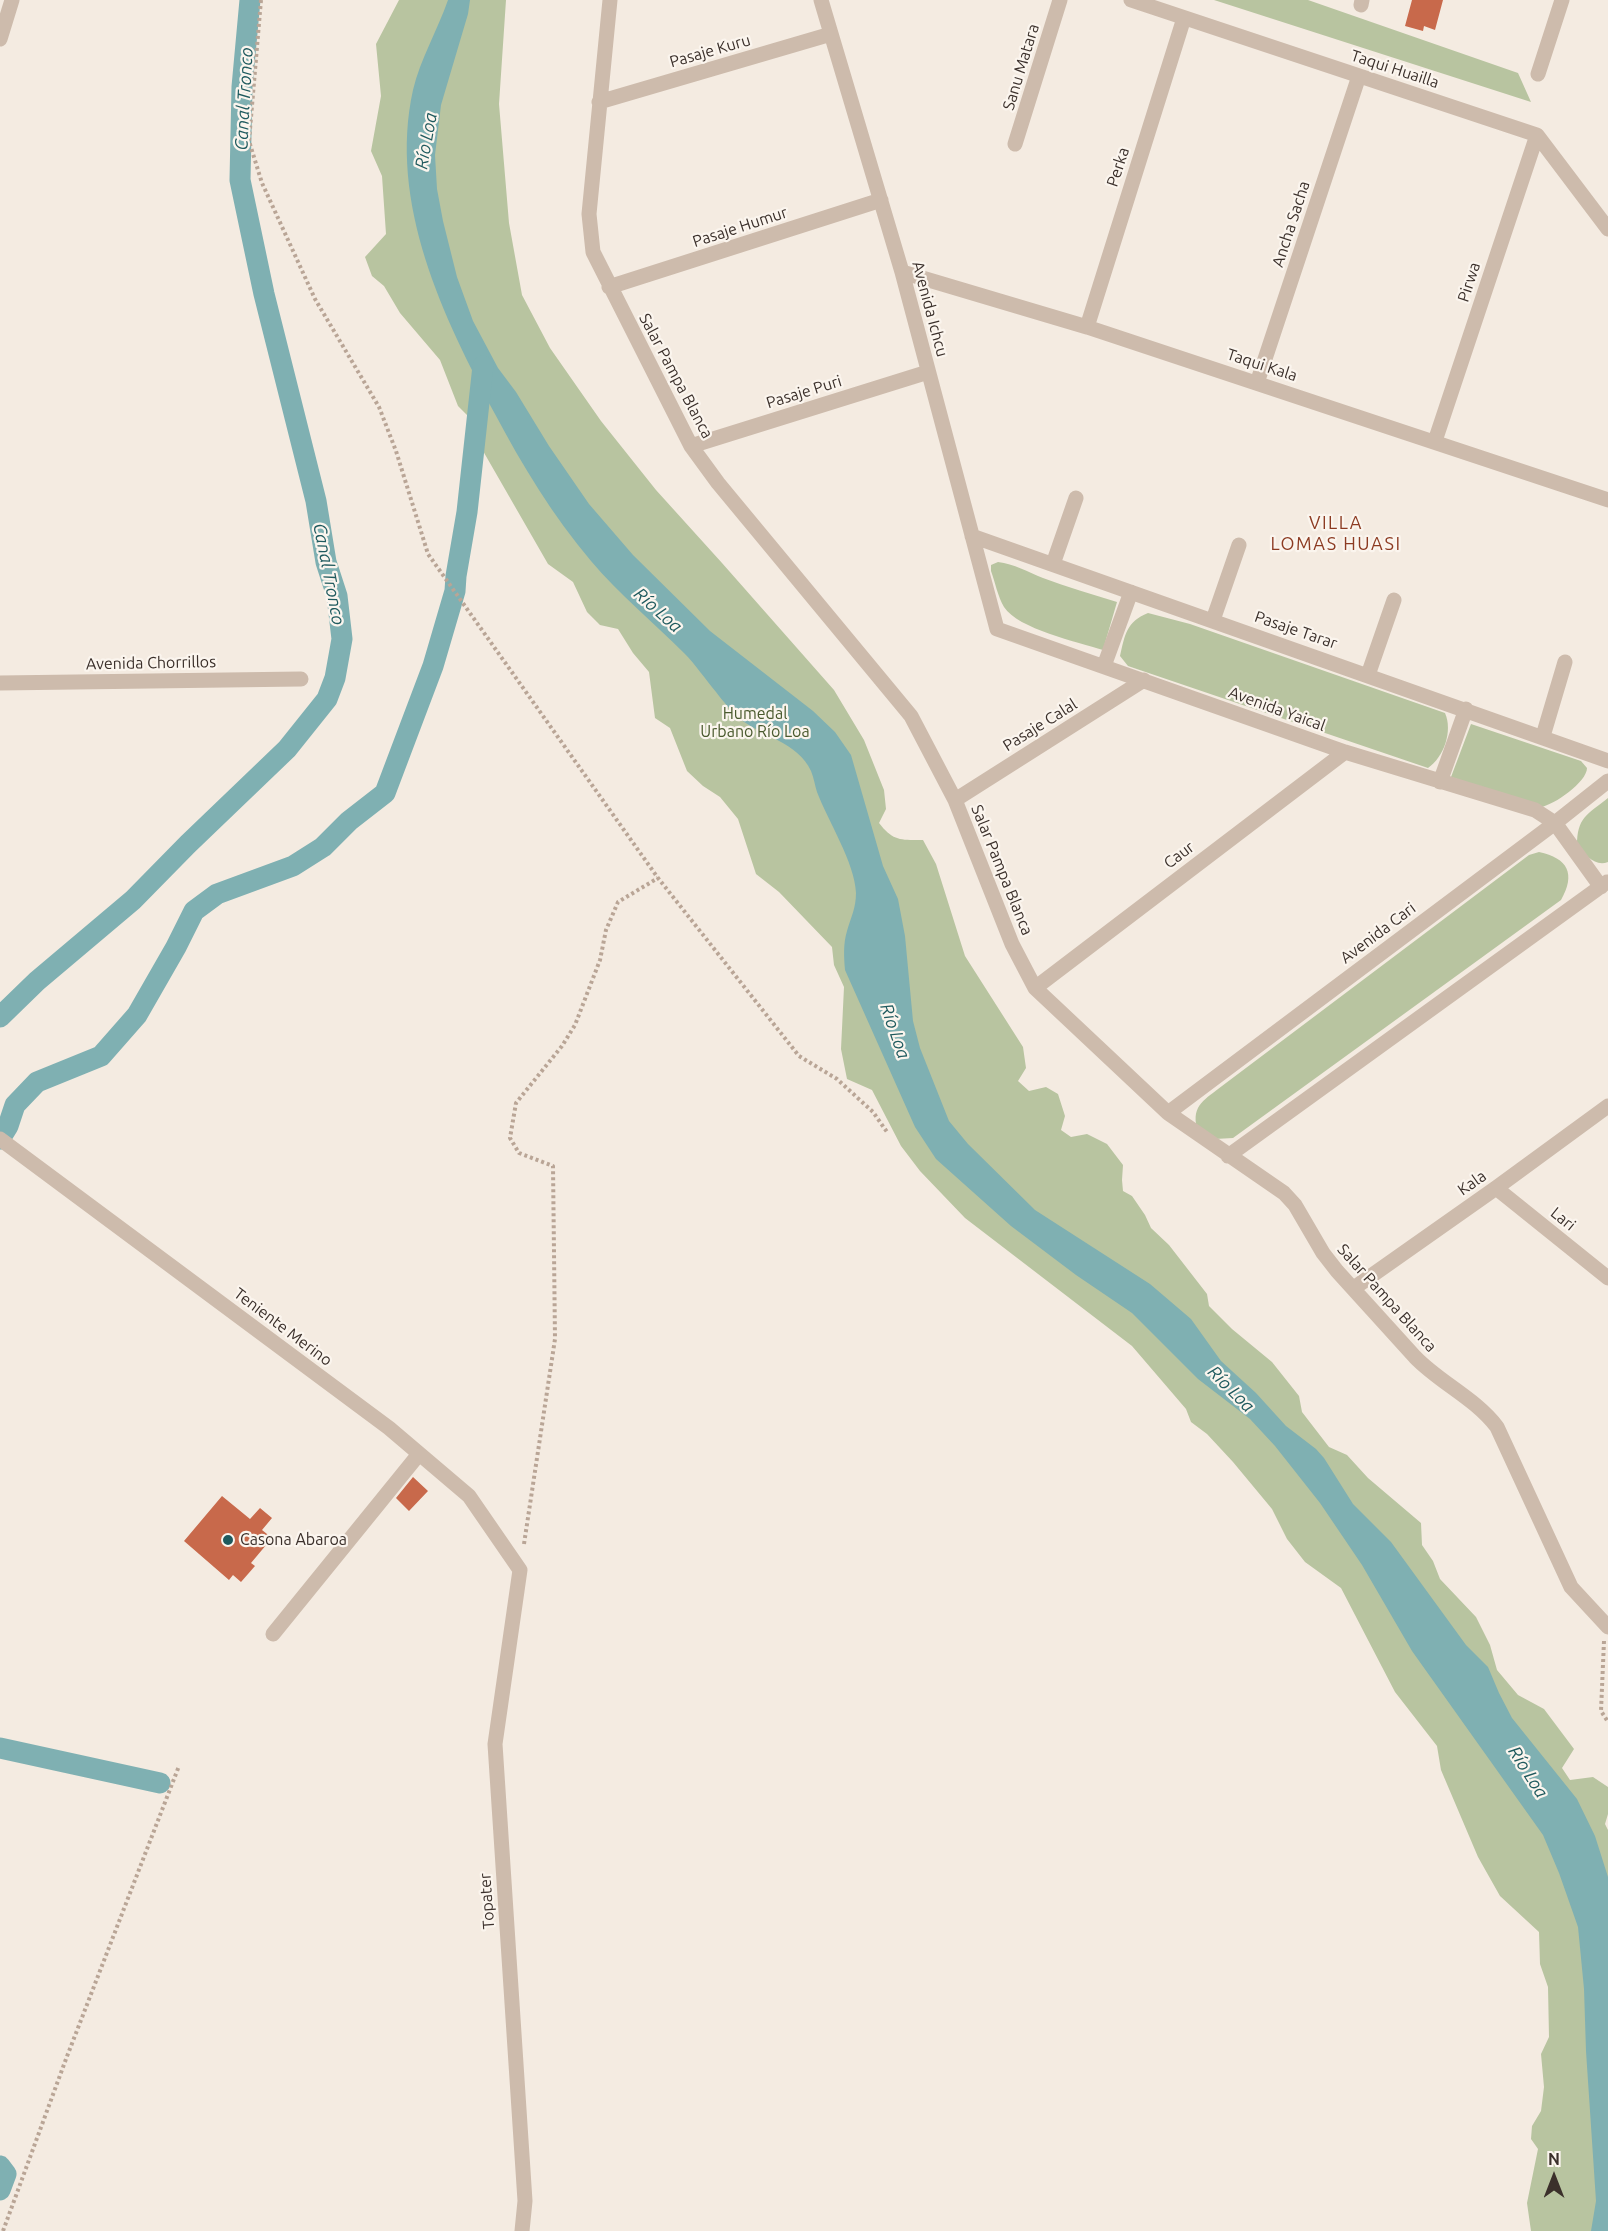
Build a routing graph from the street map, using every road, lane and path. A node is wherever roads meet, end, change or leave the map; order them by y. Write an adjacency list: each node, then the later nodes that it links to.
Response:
1 (12, 0): 10 (street)
2 (261, 0): 48 (path)
3 (610, 0): 13 (street, Salar Pampa Blanca)
4 (820, 0): 9 (street, Avenida Ichcu)
5 (1060, 0): 15 (street, Sanu Matara)
6 (1131, 0): 8 (street, Taqui Huailla)
7 (1562, 0): 11 (street)
8 (1184, 18): 12 (street, Taqui Huailla); 20 (street, Perka)
9 (831, 34): 13 (street, Pasaje Kuru); 16 (street, Avenida Ichcu)
10 (0, 39)
11 (1538, 74)
12 (1359, 76): 14 (street, Taqui Huailla); 22 (street, Ancha Sacha)
13 (598, 102): 19 (street, Salar Pampa Blanca)
14 (1537, 135): 17 (street); 23 (street, Pirwa)
15 (1015, 144)
16 (881, 200): 18 (street, Avenida Ichcu); 19 (street, Pasaje Humur)
17 (1608, 229)
18 (902, 272): 20 (street, Taqui Kala); 21 (street, Avenida Ichcu)
19 (609, 287): 24 (street, Salar Pampa Blanca)
20 (1087, 327): 22 (street, Taqui Kala)
21 (928, 372): 24 (street, Pasaje Puri); 27 (street, Avenida Ichcu)
22 (1257, 383): 23 (street, Taqui Kala)
23 (1435, 441): 26 (street, Taqui Kala)
24 (691, 446): 46 (street, Salar Pampa Blanca)
25 (1077, 498): 29 (street)
26 (1608, 498)
27 (972, 536): 29 (street, Pasaje Tarar); 33 (street, Avenida Ichcu)
28 (1239, 545): 32 (street)
29 (1053, 564): 30 (street, Pasaje Tarar)
30 (1131, 592): 32 (street, Pasaje Tarar); 35 (street)
31 (1395, 600): 36 (street)
32 (1213, 620): 36 (street, Pasaje Tarar)
33 (997, 629): 35 (street, Avenida Yaical)
34 (1565, 662): 41 (street)
35 (1104, 666): 38 (street, Avenida Yaical)
36 (1368, 675): 40 (street, Pasaje Tarar)
37 (301, 680): 39 (street, Avenida Chorrillos)
38 (1144, 680): 42 (street, Avenida Yaical); 46 (street, Pasaje Calal)
39 (0, 683)
40 (1466, 709): 41 (street, Pasaje Tarar); 45 (street)
41 (1543, 736): 43 (street, Pasaje Tarar)
42 (1345, 752): 45 (street, Avenida Yaical); 50 (street, Caur)
43 (1608, 761)
44 (1608, 780): 47 (street, Avenida Cari)
45 (1440, 782): 47 (street, Avenida Yaical)
46 (955, 800): 50 (street, Salar Pampa Blanca)
47 (1555, 823): 49 (street, Avenida Yaical); 52 (street, Avenida Cari)
48 (658, 878): 53 (path); 60 (path)
49 (1604, 884): 55 (street)
50 (1035, 988): 52 (street, Salar Pampa Blanca)
51 (1608, 1106): 56 (street, Kala)
52 (1168, 1113): 55 (street, Salar Pampa Blanca)
53 (887, 1132)
54 (0, 1139): 59 (street, Teniente Merino)
55 (1228, 1156): 58 (street, Salar Pampa Blanca)
56 (1496, 1188): 57 (street, Lari); 58 (street, Kala)
57 (1608, 1278)
58 (1354, 1288): 61 (street, Salar Pampa Blanca)
59 (419, 1454): 60 (street, Teniente Merino); 62 (street)
60 (520, 1570): 66 (street, Topater)
61 (1606, 1625): 63 (path)
62 (273, 1634)
63 (1608, 1722)
64 (179, 1767): 65 (path)
65 (3, 2231)
66 (522, 2231)

